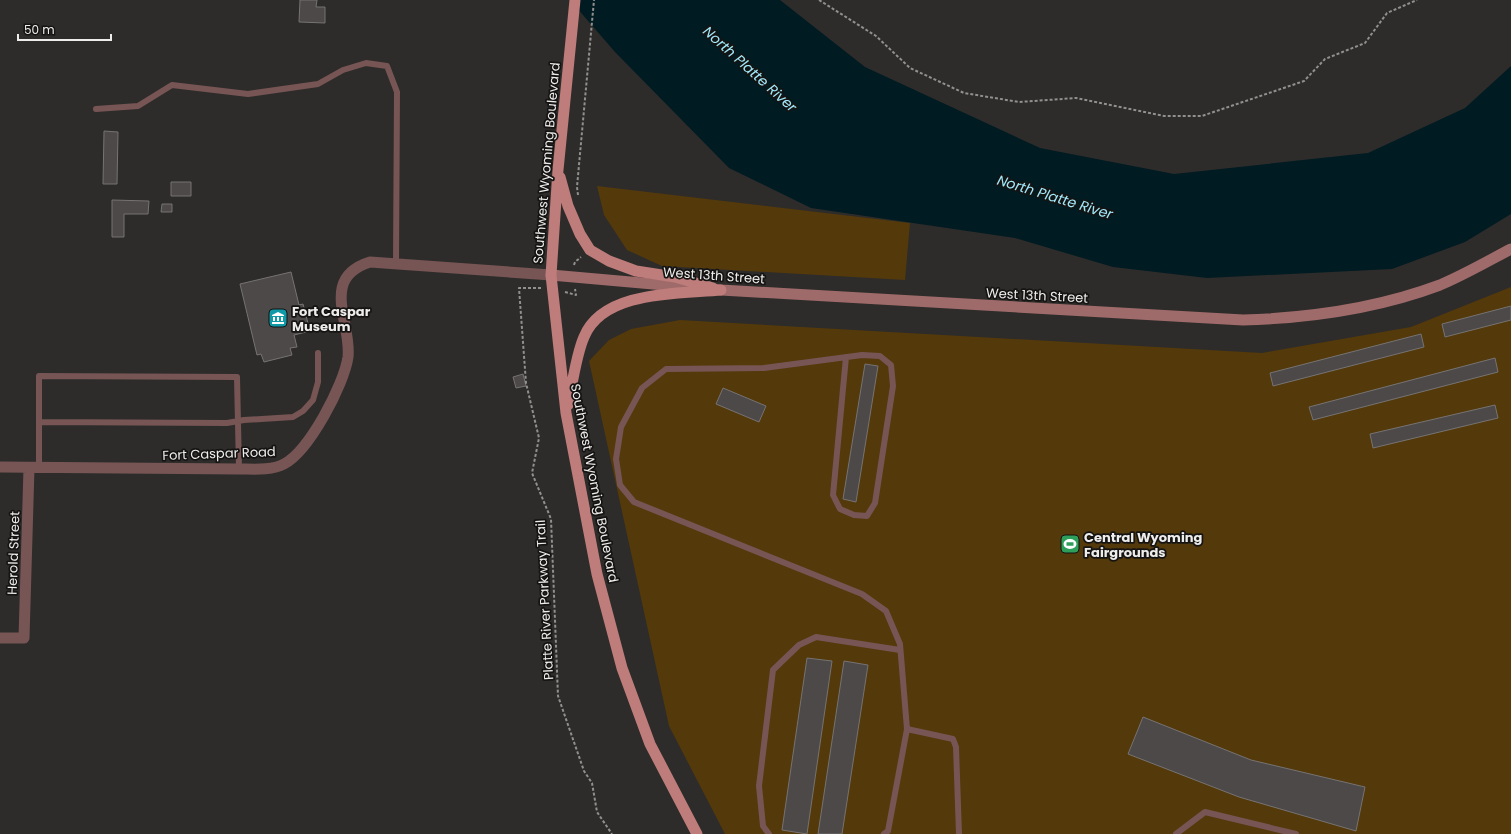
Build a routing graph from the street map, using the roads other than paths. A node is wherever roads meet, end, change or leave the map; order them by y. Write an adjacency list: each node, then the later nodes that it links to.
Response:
1 (575, 0): 3 (main road, Southwest Wyoming Boulevard)
2 (96, 110): 5 (lane)
3 (558, 170): 6 (main road, Southwest Wyoming Boulevard); 7 (main road)
4 (1511, 249): 7 (main road, West 13th Street)
5 (396, 264): 6 (street, Fort Caspar Road); 15 (street, Fort Caspar Road)
6 (551, 275): 7 (main road, West 13th Street); 10 (main road, Southwest Wyoming Boulevard)
7 (721, 290): 10 (main road)
8 (318, 353): 11 (lane)
9 (846, 357): 9 (lane); 17 (lane)
10 (566, 413): 19 (main road, Southwest Wyoming Boulevard)
11 (238, 421): 12 (lane); 12 (lane); 15 (lane)
12 (39, 422): 14 (lane)
13 (0, 467): 14 (street, Fort Caspar Road)
14 (34, 468): 15 (street, Fort Caspar Road); 16 (street, Herold Street)
15 (238, 469)
16 (0, 638)
17 (900, 650): 18 (lane); 20 (lane)
18 (907, 729): 21 (lane); 22 (lane)
19 (697, 834)
20 (769, 834)
21 (884, 834)
22 (959, 834)
23 (1176, 834): 24 (lane)
24 (1296, 834)

